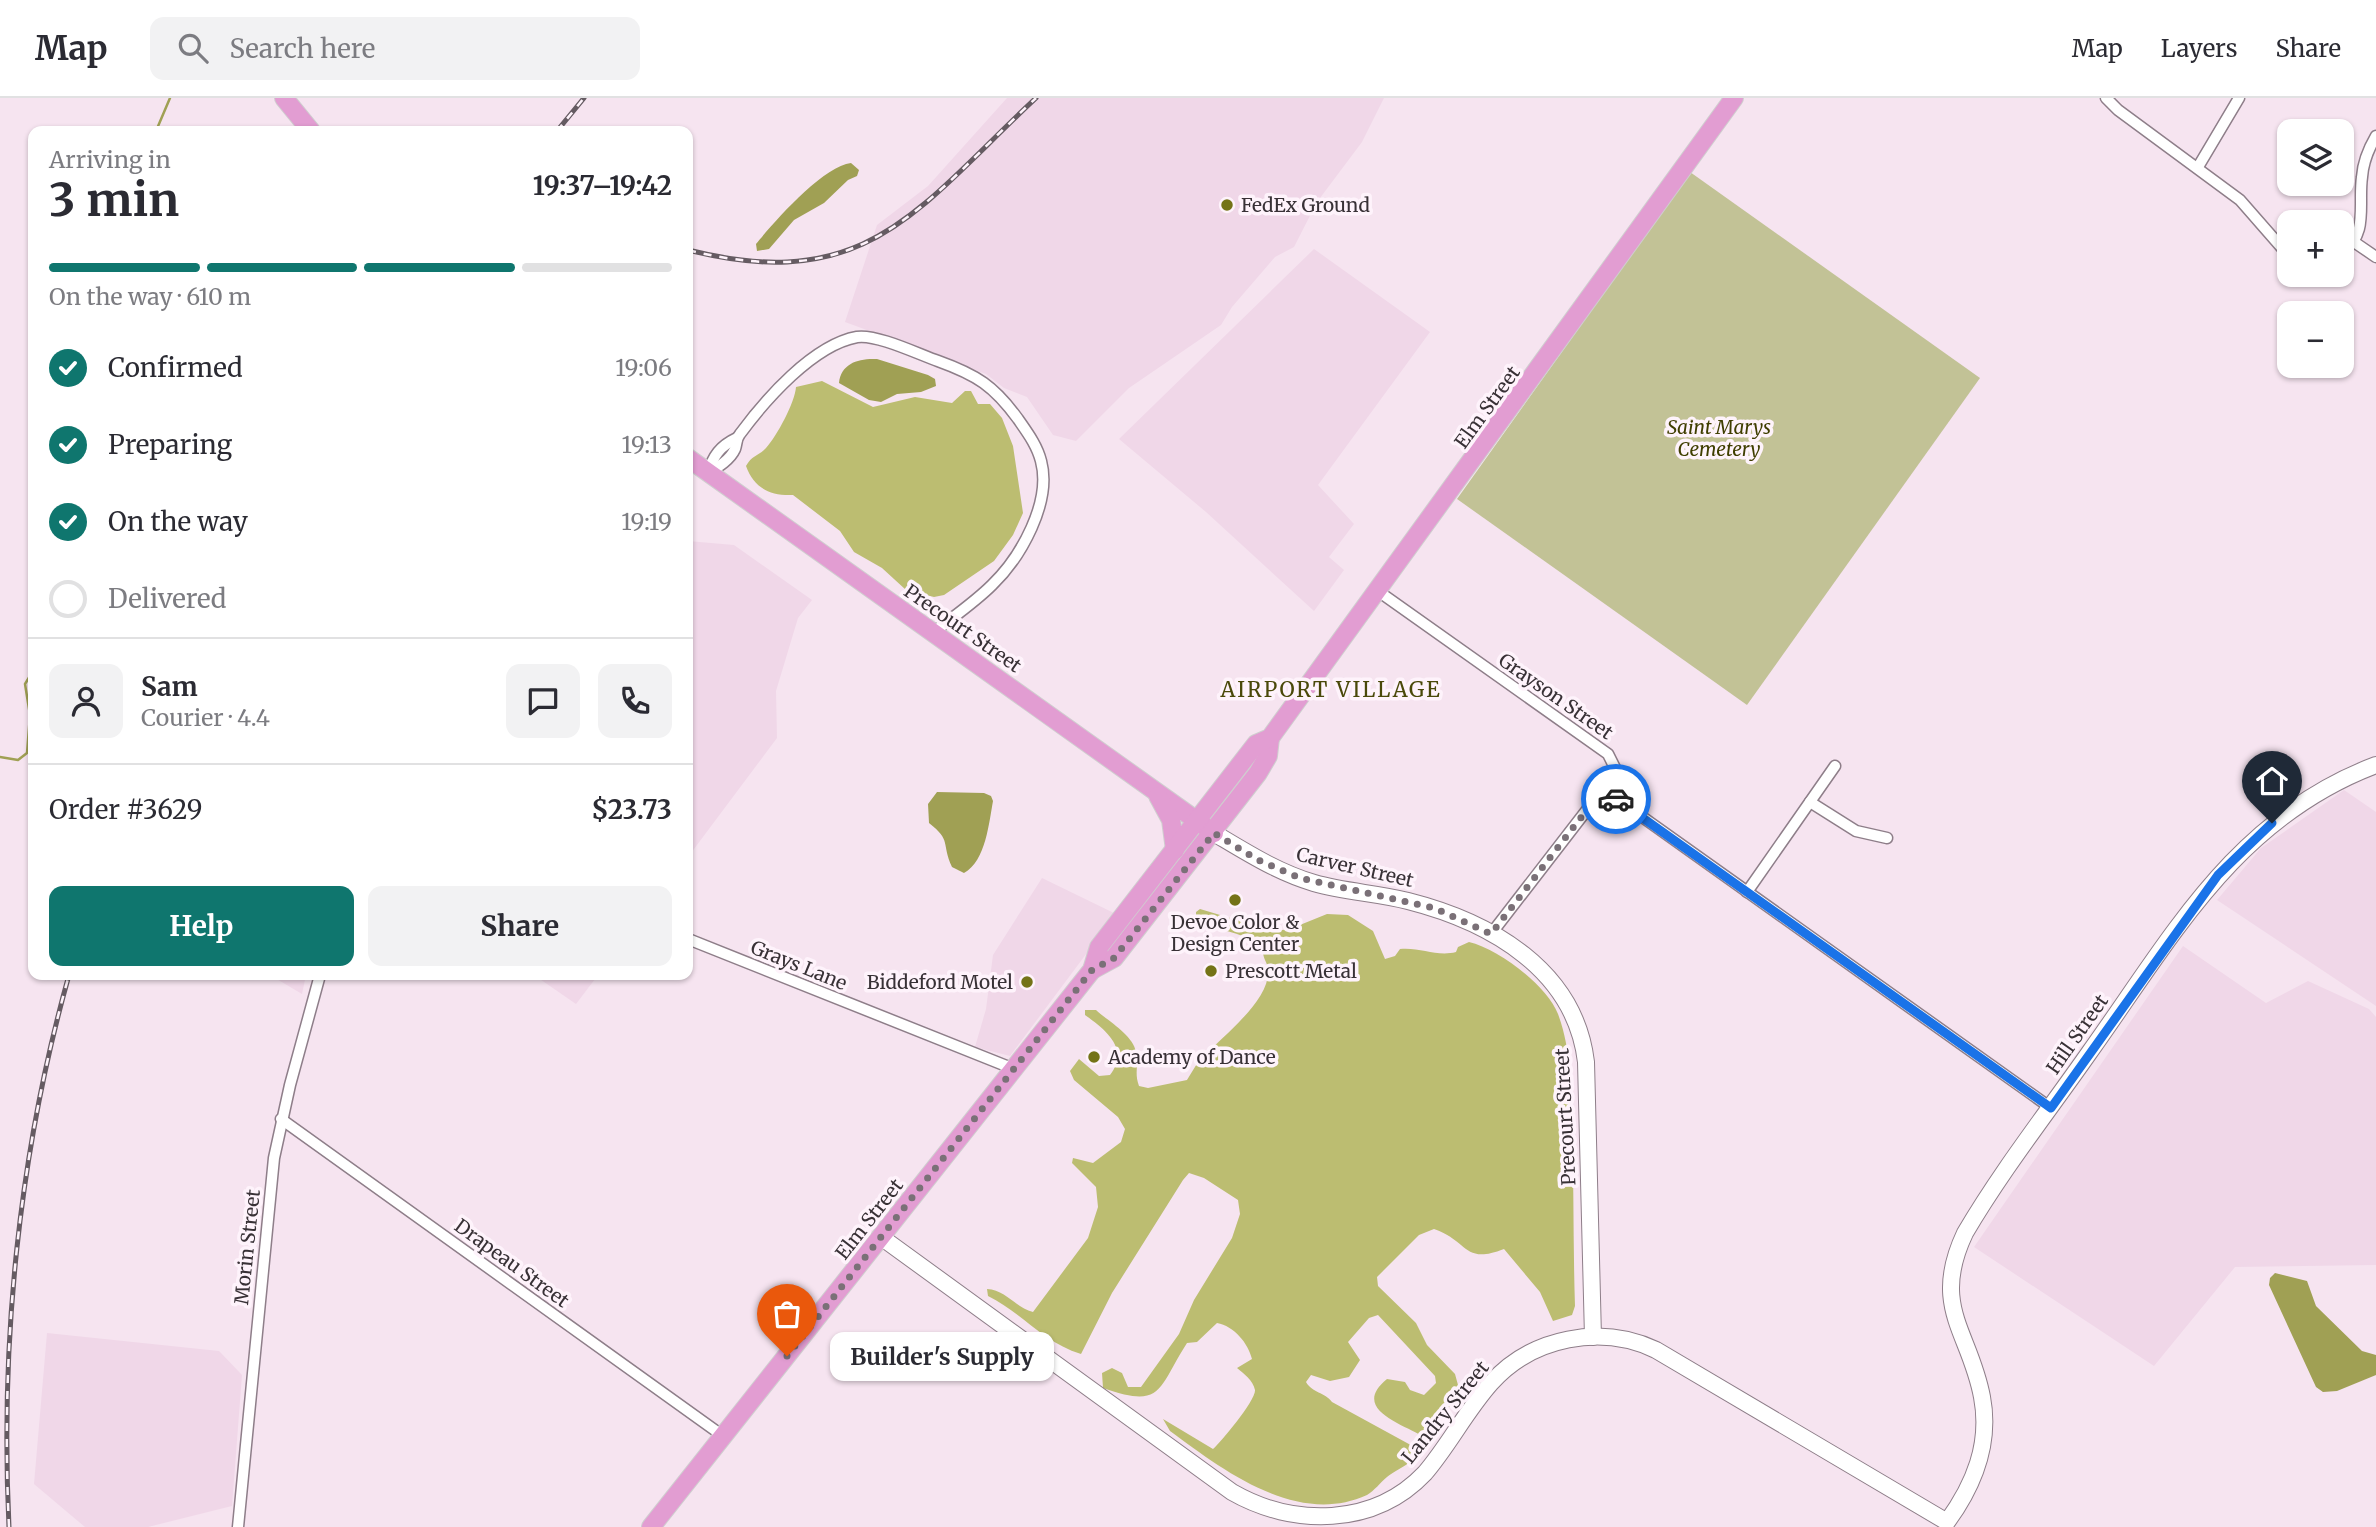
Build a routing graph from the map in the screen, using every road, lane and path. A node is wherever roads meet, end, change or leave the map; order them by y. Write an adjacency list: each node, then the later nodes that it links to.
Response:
1 (284, 98): 5 (main road)
2 (1734, 98): 13 (main road, Elm Street)
3 (2106, 98): 7 (street)
4 (2239, 98): 7 (street)
5 (307, 126)
6 (2376, 135): 9 (street)
7 (2198, 167): 8 (street)
8 (2277, 242)
9 (2354, 242): 10 (street)
10 (2376, 257)
11 (693, 462): 12 (main road, Precourt Street)
12 (708, 473): 14 (main road, Precourt Street); 14 (street)
13 (1378, 591): 15 (main road, Elm Street); 18 (street, Grayson Street)
14 (934, 632): 19 (main road, Precourt Street)
15 (1270, 738): 21 (main road, Elm Street); 22 (main road, Elm Street)
16 (2376, 765): 31 (street, Hill Street)
17 (1835, 766): 20 (street)
18 (1603, 789): 25 (street); 26 (street)
19 (1154, 790): 21 (main road, Precourt Street); 24 (main road)
20 (1810, 802): 23 (street); 25 (street)
21 (1199, 821): 22 (main road, Precourt Street); 24 (main road, Elm Street)
22 (1214, 833): 26 (street, Carver Street); 28 (main road, Elm Street)
23 (1888, 838)
24 (1175, 850): 28 (main road, Elm Street)
25 (1746, 892): 31 (street)
26 (1491, 934): 34 (street, Precourt Street)
27 (693, 941): 30 (street, Grays Lane)
28 (1092, 970): 30 (main road, Elm Street)
29 (319, 980): 32 (street, Morin Street)
30 (1014, 1069): 33 (main road, Elm Street)
31 (2051, 1108): 36 (street, Hill Street)
32 (281, 1119): 35 (street, Drapeau Street); 37 (street, Morin Street)
33 (881, 1237): 34 (street, Landry Street); 35 (main road, Elm Street)
34 (1593, 1337): 36 (street, Landry Street)
35 (723, 1436): 38 (main road, Elm Street)
36 (1949, 1525)
37 (238, 1527)
38 (651, 1527)

